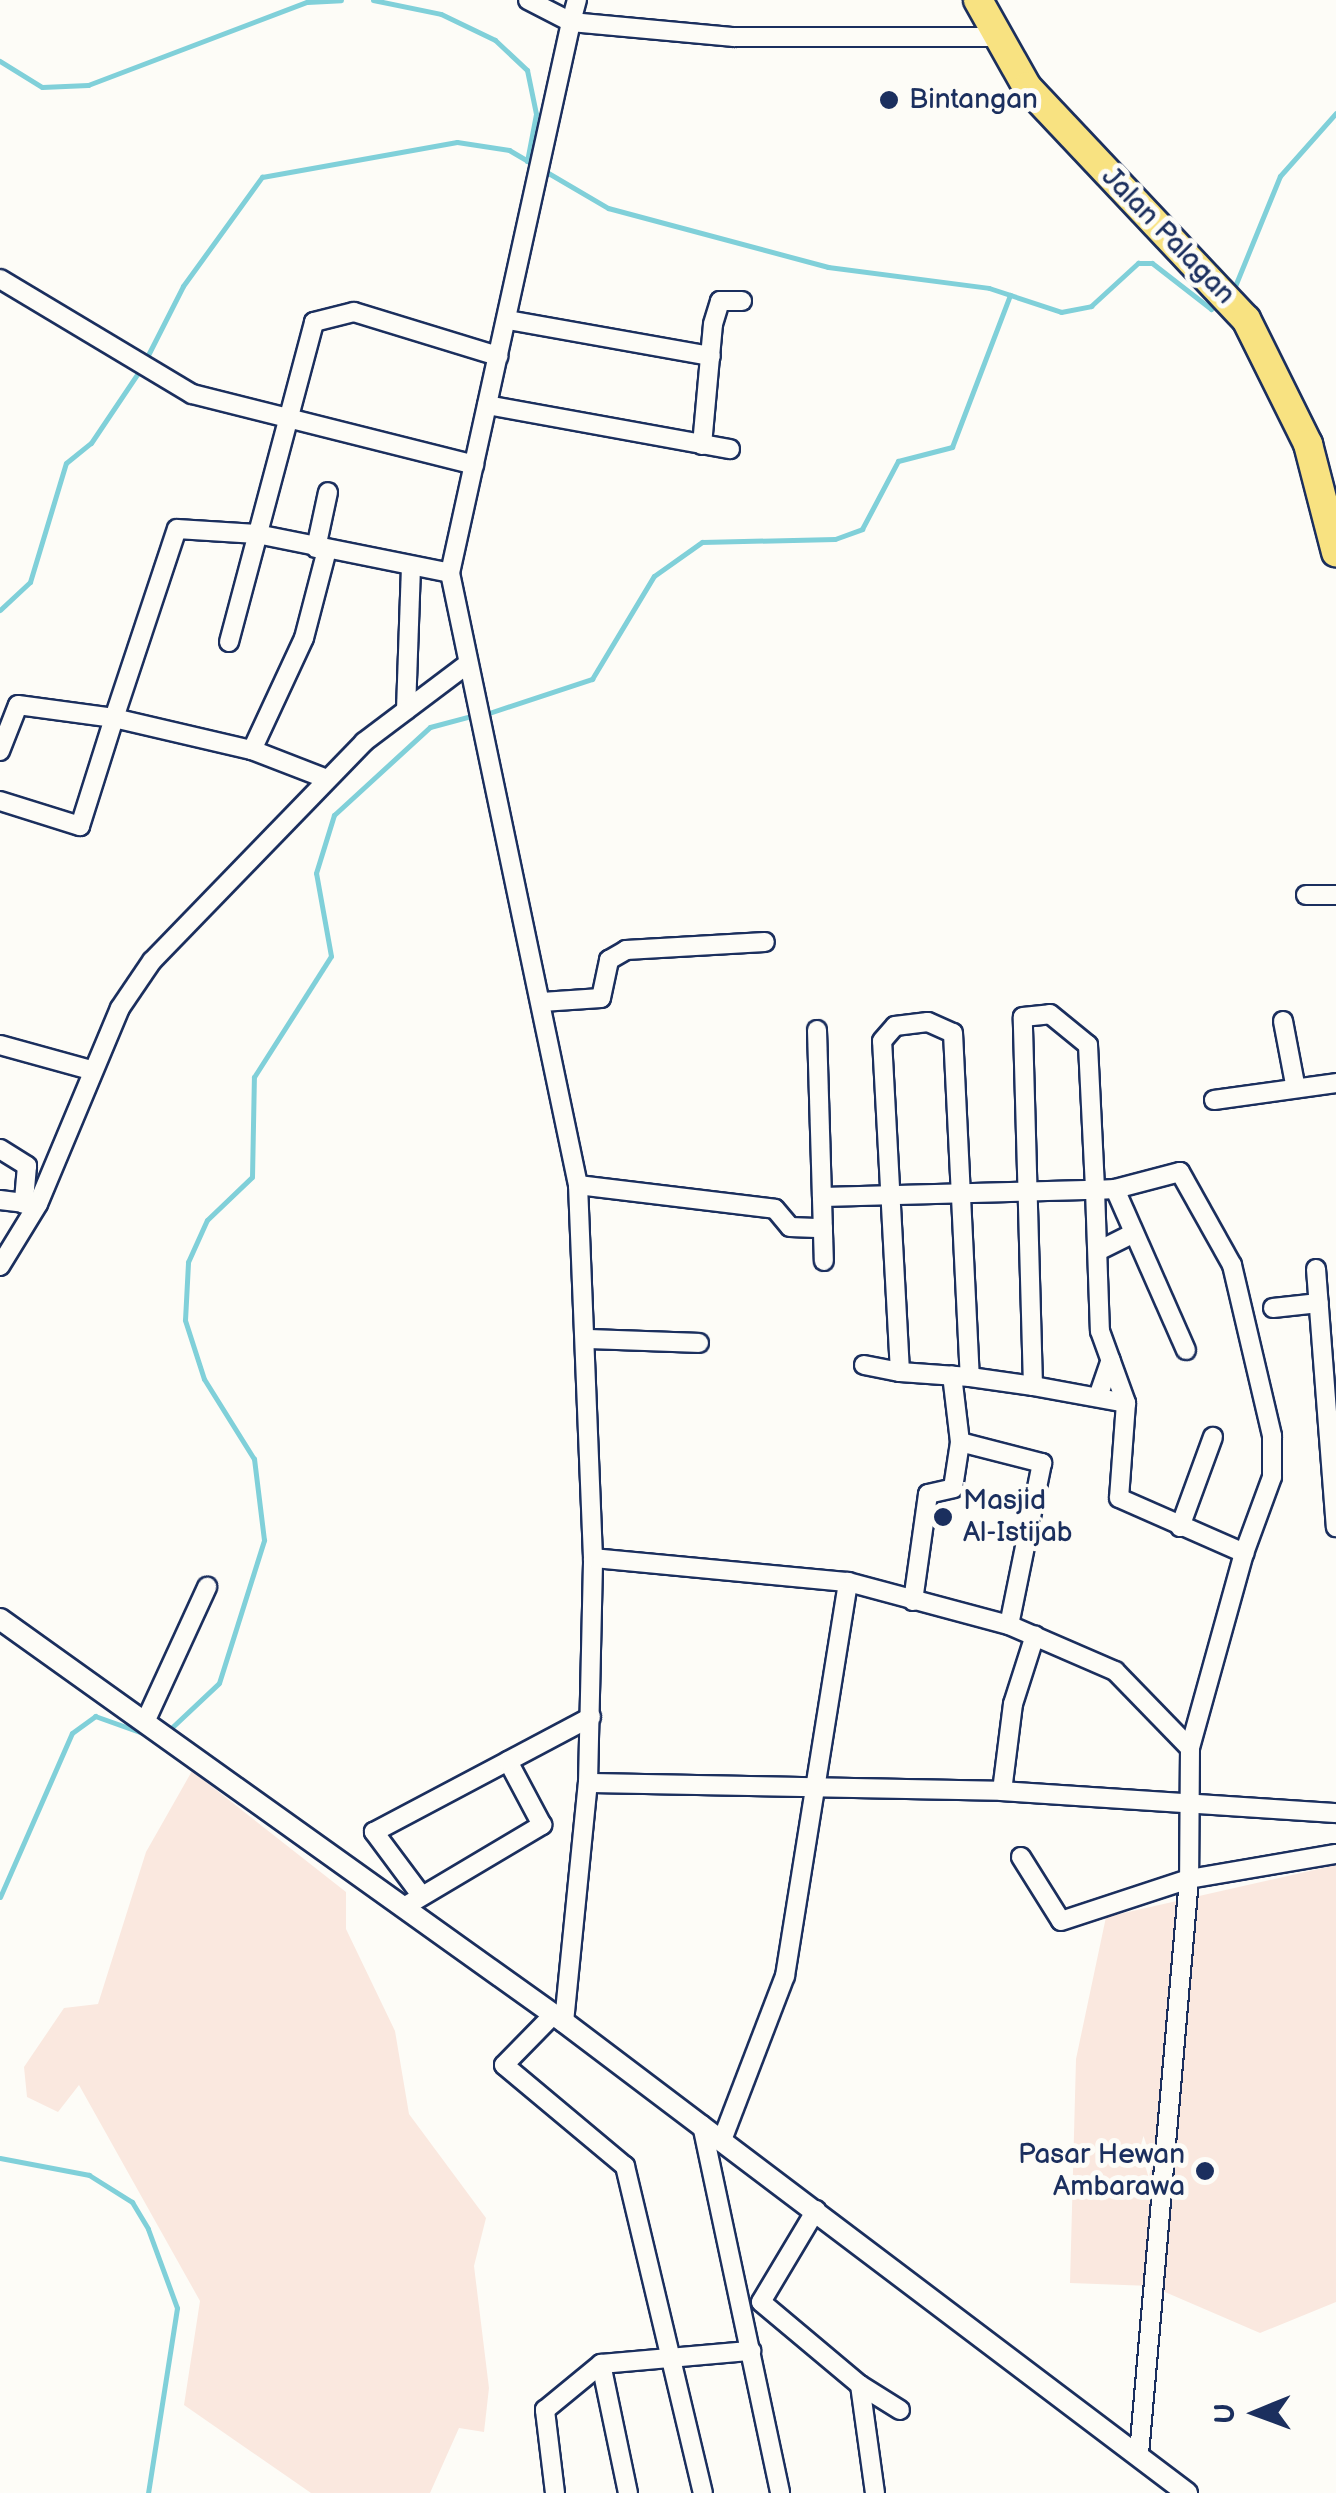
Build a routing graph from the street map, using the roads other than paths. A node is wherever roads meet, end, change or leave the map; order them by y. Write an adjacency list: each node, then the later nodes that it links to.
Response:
1 (528, 0): 4 (street)
2 (576, 0): 4 (street)
3 (978, 0): 5 (main road, Jalan Palagan)
4 (571, 22): 5 (street); 8 (street)
5 (996, 37): 19 (main road, Jalan Palagan)
6 (0, 279): 12 (street)
7 (742, 300): 10 (street)
8 (508, 320): 9 (street); 10 (street)
9 (498, 356): 11 (street); 12 (street)
10 (711, 356): 13 (street)
11 (488, 405): 13 (street); 15 (street)
12 (284, 418): 15 (street); 17 (street)
13 (702, 445): 14 (street)
14 (730, 449)
15 (474, 465): 21 (street)
16 (328, 492): 18 (street)
17 (257, 534): 18 (street); 22 (street); 25 (street)
18 (321, 549): 20 (street); 26 (street)
19 (1336, 552)
20 (410, 567): 21 (street); 24 (street)
21 (450, 573): 23 (street)
22 (230, 642)
23 (466, 665): 24 (street); 33 (street)
24 (406, 710): 28 (street)
25 (114, 718): 26 (street); 27 (street); 29 (street)
26 (252, 750): 28 (street)
27 (0, 751)
28 (327, 779): 37 (street)
29 (0, 802)
30 (1306, 895): 31 (street)
31 (1336, 895)
32 (765, 942): 33 (street)
33 (542, 1002): 42 (street)
34 (1283, 1021): 39 (street)
35 (817, 1030): 48 (street)
36 (0, 1045): 37 (street)
37 (91, 1070): 50 (street)
38 (1336, 1083): 39 (street)
39 (1295, 1084): 40 (street)
40 (1214, 1100)
41 (0, 1149): 50 (street)
42 (578, 1184): 51 (street); 59 (street)
43 (1115, 1189): 44 (street); 52 (street); 73 (street)
44 (1095, 1190): 45 (street); 45 (street); 53 (street)
45 (1027, 1191): 46 (street); 66 (street)
46 (958, 1192): 47 (street); 47 (street); 65 (street)
47 (893, 1194): 48 (street); 64 (street)
48 (822, 1197): 51 (street)
49 (0, 1200): 50 (street)
50 (31, 1204): 55 (street)
51 (823, 1228): 54 (street)
52 (1134, 1233): 53 (street); 61 (street)
53 (1098, 1251): 62 (street)
54 (824, 1261)
55 (0, 1266)
56 (1316, 1269): 57 (street)
57 (1319, 1303): 58 (street); 71 (street)
58 (1272, 1308)
59 (591, 1339): 60 (street); 74 (street)
60 (699, 1343)
61 (1186, 1350)
62 (1111, 1360): 67 (street); 68 (street)
63 (864, 1366): 64 (street)
64 (900, 1372): 65 (street)
65 (961, 1376): 66 (street); 70 (street)
66 (1033, 1386): 67 (street)
67 (1098, 1398): 68 (street)
68 (1126, 1403): 72 (street)
69 (1213, 1437): 72 (street)
70 (960, 1442): 77 (street); 79 (street)
71 (1336, 1527)
72 (1180, 1528): 73 (street)
73 (1244, 1553): 83 (street)
74 (594, 1558): 75 (street); 81 (street)
75 (848, 1582): 77 (street); 86 (street)
76 (207, 1587): 82 (street)
77 (913, 1602): 79 (street)
78 (0, 1620): 82 (street)
79 (1009, 1625): 80 (street)
80 (1034, 1636): 83 (street); 87 (street)
81 (591, 1717): 84 (street); 85 (street)
82 (157, 1731): 93 (street)
83 (1190, 1748): 88 (street)
84 (508, 1762): 93 (street); 93 (street)
85 (588, 1783): 86 (street); 94 (street)
86 (814, 1788): 87 (street); 96 (street)
87 (1002, 1791): 88 (street)
88 (1190, 1802): 89 (street); 92 (street)
89 (1336, 1812)
90 (1336, 1854): 92 (street)
91 (1022, 1857): 92 (street)
92 (1189, 1879): 103 (street)
93 (413, 1901): 94 (street)
94 (558, 2019): 95 (street); 99 (street)
95 (702, 2125): 96 (street); 98 (street)
96 (722, 2140): 97 (street)
97 (816, 2210): 101 (street); 103 (street)
98 (751, 2351): 99 (street); 107 (street)
99 (677, 2357): 100 (street); 106 (street)
100 (601, 2364): 104 (street); 105 (street)
101 (860, 2385): 102 (street); 108 (street)
102 (900, 2410)
103 (1139, 2454): 109 (street)
104 (555, 2493)
105 (628, 2493)
106 (703, 2493)
107 (780, 2493)
108 (875, 2493)
109 (1187, 2493)

